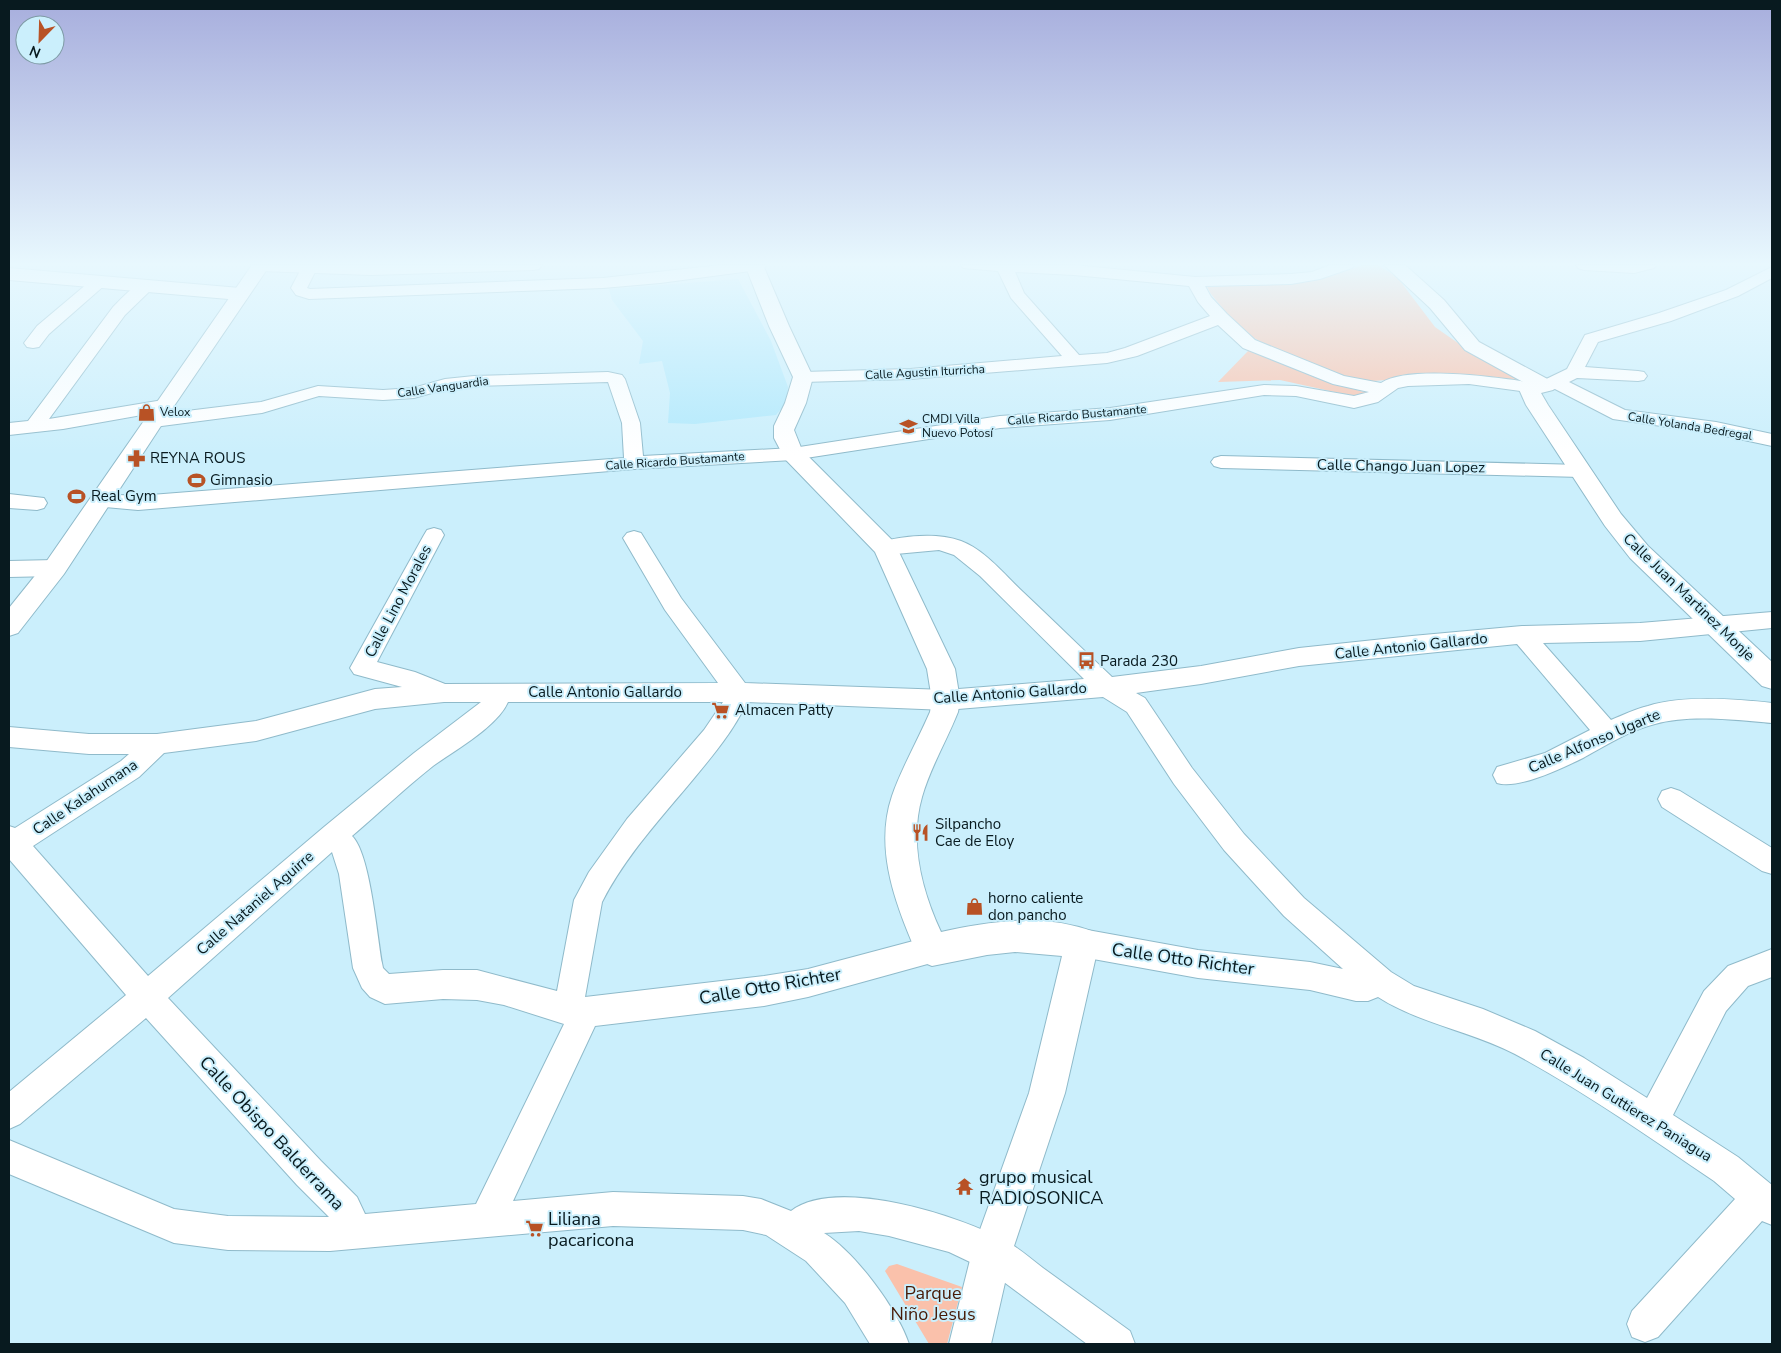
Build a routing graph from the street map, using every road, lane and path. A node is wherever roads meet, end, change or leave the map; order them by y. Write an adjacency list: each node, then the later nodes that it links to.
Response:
1 (45, 328): 10 (street)
2 (106, 328): 18 (street)
3 (216, 328): 17 (street)
4 (780, 328): 14 (street)
5 (1046, 328): 11 (street)
6 (1194, 328): 11 (street, Calle Agustin Iturricha)
7 (1231, 328): 16 (street)
8 (1457, 328): 15 (street)
9 (1623, 328): 12 (street)
10 (33, 344)
11 (1076, 362): 14 (street, Calle Agustin Iturricha)
12 (1574, 372): 13 (street); 15 (street)
13 (1638, 376)
14 (803, 377): 21 (street)
15 (1543, 385): 16 (street, Calle Ricardo Bustamante); 20 (street, Calle Yolanda Bedregal); 24 (street, Calle Juan Martinez Monje)
16 (1382, 390): 21 (street, Calle Ricardo Bustamante)
17 (158, 413): 18 (street, Calle Vanguardia); 23 (street, Calle Vanguardia); 26 (street)
18 (32, 427): 19 (street, Calle Vanguardia)
19 (9, 429)
20 (1772, 440)
21 (793, 454): 23 (street, Calle Ricardo Bustamante); 30 (street)
22 (1221, 462): 24 (street, Calle Chango Juan Lopez)
23 (634, 463): 26 (street, Calle Ricardo Bustamante)
24 (1581, 471): 34 (street, Calle Juan Martinez Monje)
25 (9, 501): 27 (street)
26 (101, 501): 31 (street)
27 (37, 503)
28 (434, 535): 40 (street, Calle Lino Morales)
29 (634, 538): 39 (street)
30 (885, 548): 38 (street, Calle Juan Guttierez Paniagua); 42 (street)
31 (55, 568): 32 (street); 35 (street)
32 (9, 570)
33 (1772, 620): 34 (street, Calle Antonio Gallardo)
34 (1717, 625): 36 (street, Calle Antonio Gallardo); 37 (street, Calle Juan Martinez Monje)
35 (9, 626)
36 (1522, 635): 38 (street, Calle Antonio Gallardo); 44 (street)
37 (1772, 678)
38 (1107, 687): 42 (street, Calle Antonio Gallardo); 55 (street, Calle Juan Guttierez Paniagua)
39 (738, 692): 41 (street, Calle Antonio Gallardo); 42 (street, Calle Antonio Gallardo); 57 (street)
40 (444, 694): 41 (street, Calle Antonio Gallardo); 46 (street, Calle Antonio Gallardo)
41 (498, 694): 49 (street, Calle Nataniel Aguirre)
42 (946, 700): 53 (street)
43 (1772, 713): 44 (street, Calle Alfonso Ugarte)
44 (1607, 733): 47 (street, Calle Alfonso Ugarte)
45 (9, 737): 46 (street, Calle Antonio Gallardo)
46 (157, 744): 50 (street, Calle Kalahumana)
47 (1506, 775)
48 (1671, 799): 51 (street)
49 (333, 835): 56 (street, Calle Nataniel Aguirre); 57 (street, Calle Otto Richter)
50 (10, 843): 56 (street, Calle Obispo Balderrama)
51 (1772, 862)
52 (1082, 943): 53 (street, Calle Otto Richter); 55 (street, Calle Otto Richter); 65 (street)
53 (932, 950): 57 (street, Calle Otto Richter)
54 (1772, 963): 59 (street)
55 (1380, 982): 59 (street, Calle Juan Guttierez Paniagua)
56 (147, 997): 58 (street, Calle Nataniel Aguirre); 63 (street, Calle Obispo Balderrama)
57 (577, 1011): 62 (street)
58 (9, 1112)
59 (1653, 1120): 61 (street, Calle Juan Guttierez Paniagua)
60 (9, 1157): 63 (street)
61 (1766, 1203): 66 (street)
62 (486, 1220): 63 (street); 64 (street)
63 (353, 1231)
64 (793, 1231): 65 (street); 67 (street)
65 (992, 1252): 68 (street); 69 (street)
66 (1644, 1324)
67 (891, 1344)
68 (970, 1344)
69 (1117, 1344)

